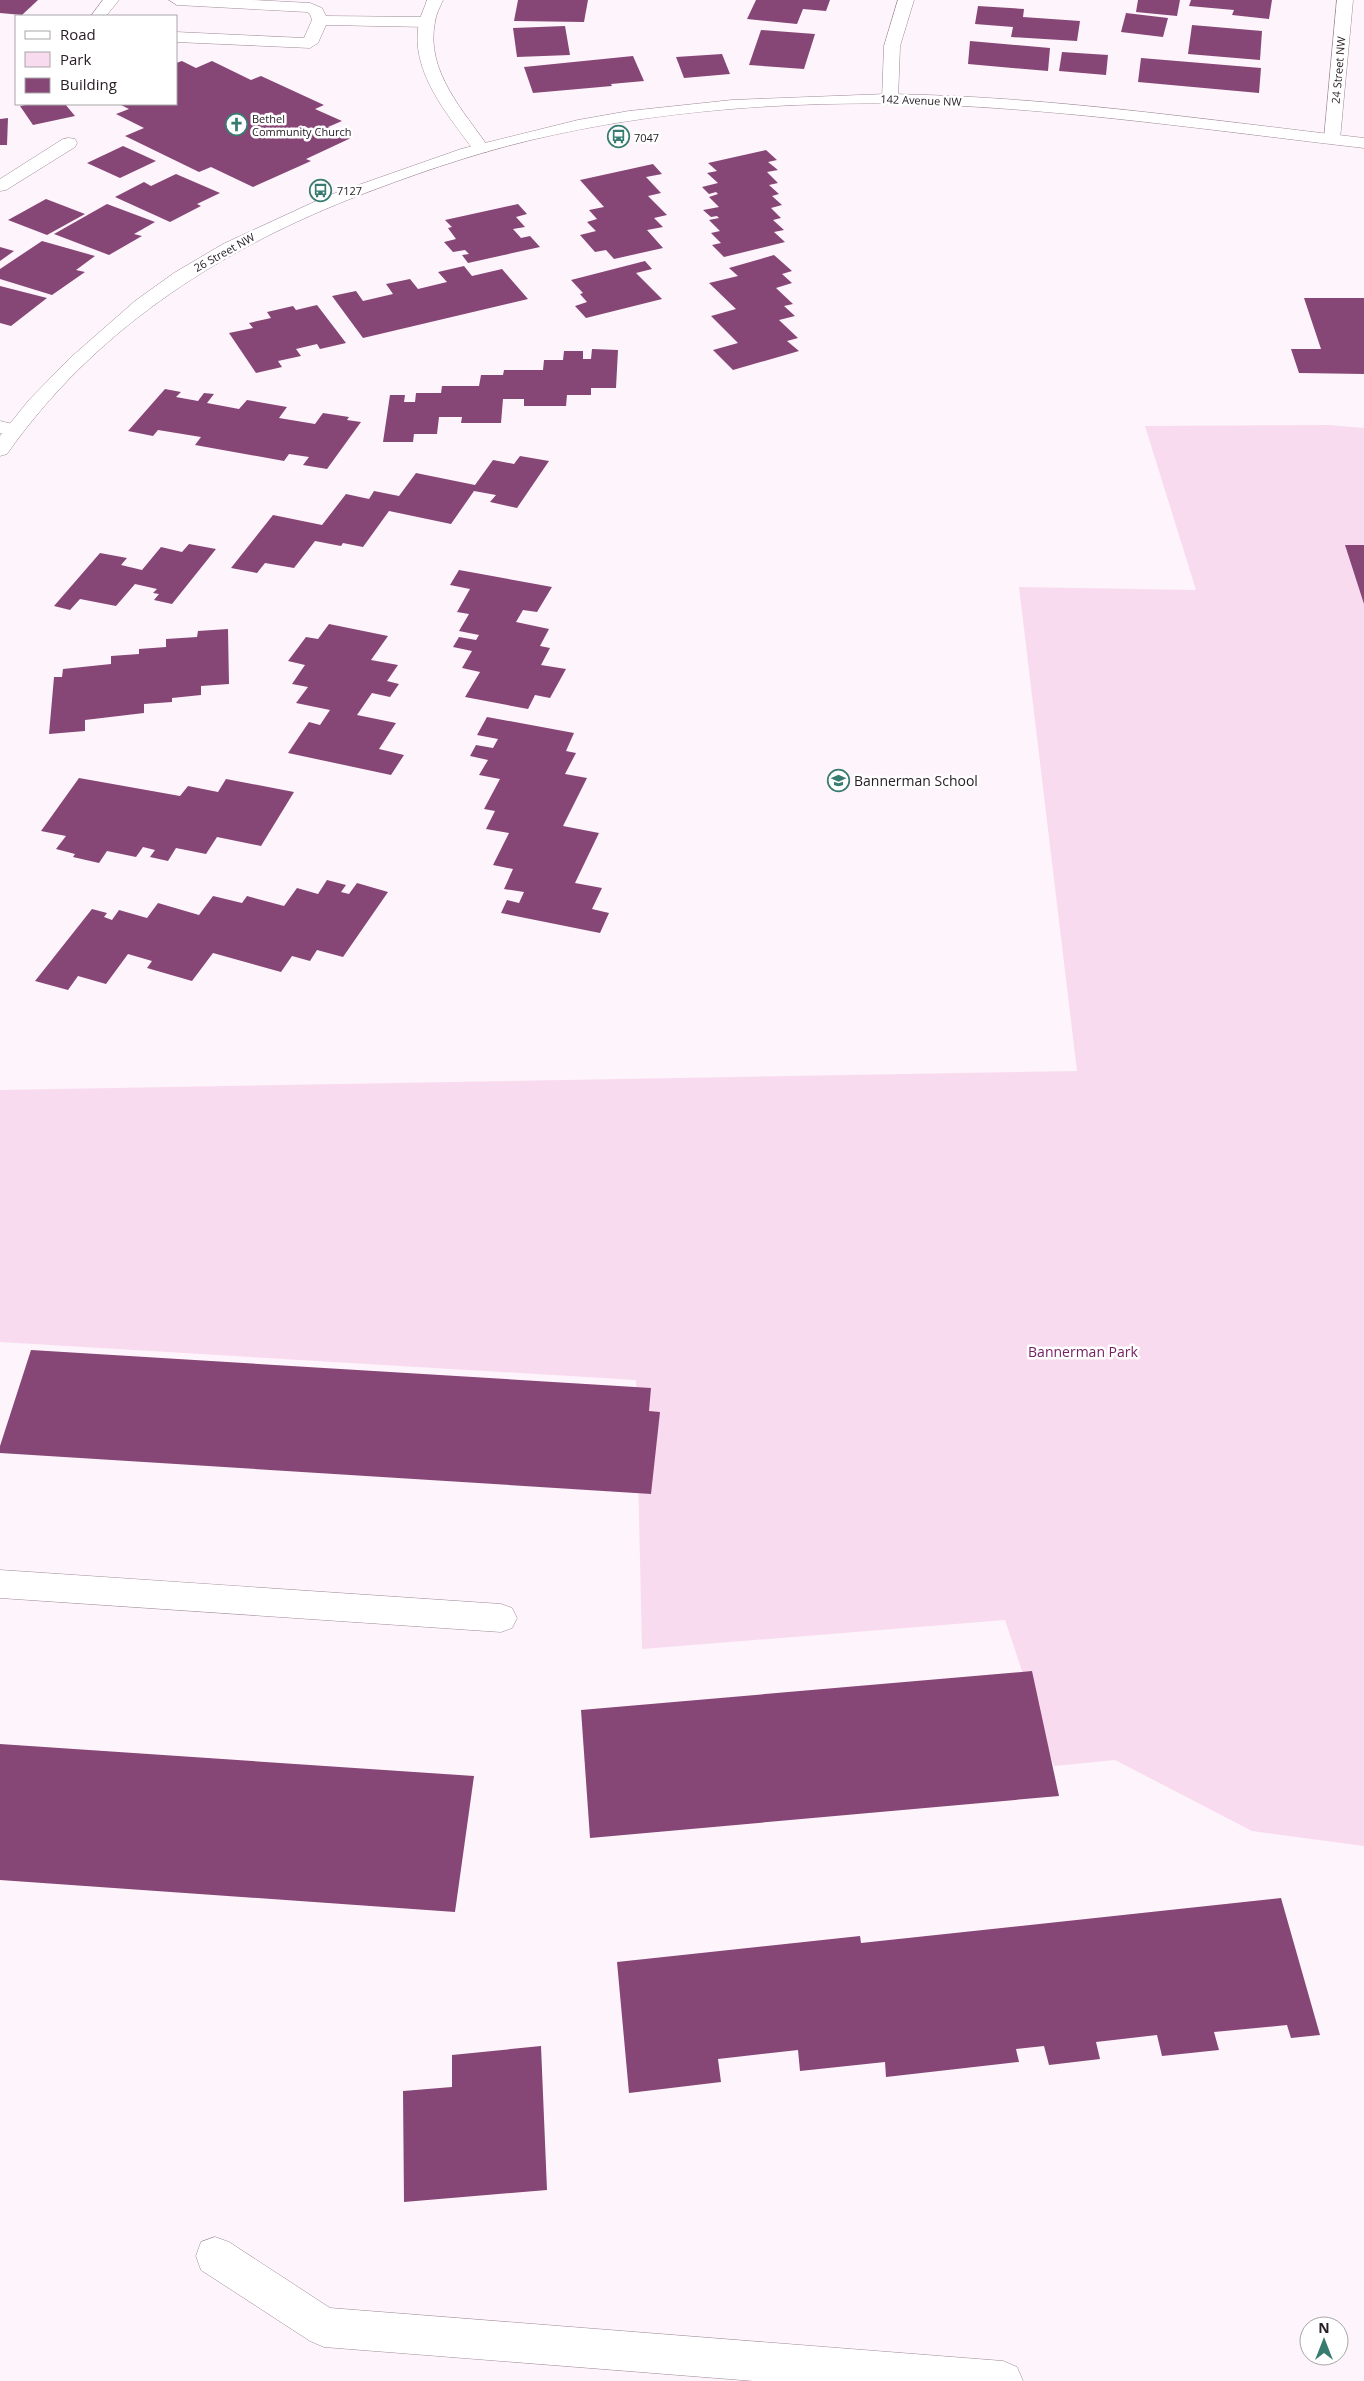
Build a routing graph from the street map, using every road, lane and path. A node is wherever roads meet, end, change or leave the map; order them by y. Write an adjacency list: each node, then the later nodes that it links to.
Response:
1 (111, 0): 6 (street)
2 (177, 0): 7 (street)
3 (435, 0): 8 (street)
4 (906, 0): 10 (street)
5 (1345, 0): 11 (street, 24 Street NW)
6 (99, 15)
7 (320, 20): 8 (street); 9 (street)
8 (428, 22): 14 (street)
9 (178, 38)
10 (890, 99): 11 (street, 142 Avenue NW); 14 (street, 142 Avenue NW)
11 (1332, 139): 13 (street, 142 Avenue NW)
12 (70, 143): 15 (street)
13 (1364, 143)
14 (481, 148): 16 (street, 26 Street NW)
15 (0, 186)
16 (7, 429): 17 (street, 26 Street NW)
17 (0, 450)
18 (0, 1584): 19 (street)
19 (501, 1618)
20 (215, 2256): 21 (street)
21 (1003, 2381)

